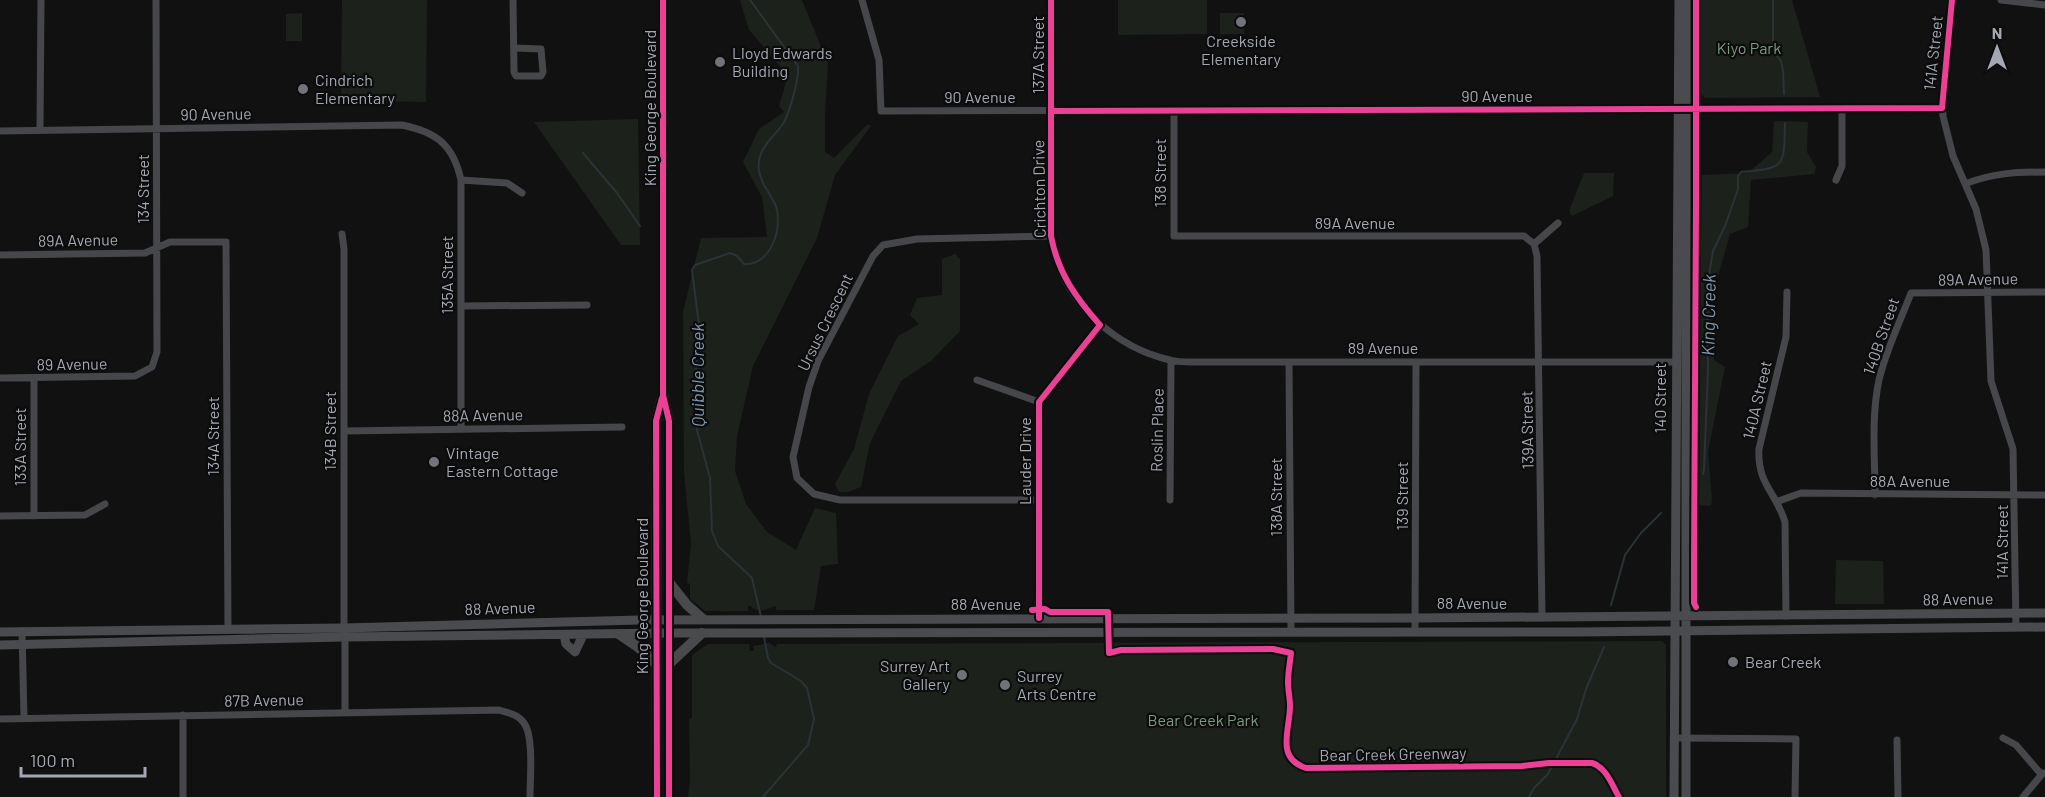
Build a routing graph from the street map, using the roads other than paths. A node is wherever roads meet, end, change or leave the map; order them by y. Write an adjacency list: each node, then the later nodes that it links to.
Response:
1 (42, 0): 19 (street)
2 (156, 0): 18 (street, 134 Street)
3 (513, 0): 12 (street)
4 (663, 0): 51 (main road, King George Boulevard)
5 (862, 0): 17 (street, 90 Avenue)
6 (1052, 0): 17 (street, 137A Street)
7 (1678, 0): 15 (main road, 140 Street)
8 (1686, 0): 15 (main road, 140 Street)
9 (1952, 0): 14 (street, 141A Street)
10 (2001, 0): 11 (street)
11 (2045, 5)
12 (514, 48): 12 (street)
13 (1842, 108): 14 (street, 90 Avenue); 15 (street, 90 Avenue); 24 (street)
14 (1942, 108): 25 (street, 141A Street)
15 (1683, 109): 16 (street, 90 Avenue); 46 (main road, 140 Street); 71 (main road, 140 Street)
16 (1174, 110): 17 (street, 90 Avenue); 30 (street, 138 Street)
17 (1052, 111): 29 (street, Crichton Drive)
18 (156, 129): 19 (street, 90 Avenue); 21 (street, 90 Avenue); 33 (street, 134 Street)
19 (40, 130): 20 (street, 90 Avenue)
20 (0, 131)
21 (430, 133): 23 (street, 135A Street)
22 (2045, 172): 25 (street)
23 (461, 180): 26 (street); 40 (street, 135A Street)
24 (1836, 180)
25 (1965, 184): 36 (street, 141A Street)
26 (522, 193)
27 (1558, 223): 32 (street)
28 (342, 234): 55 (street, 134B Street)
29 (1051, 236): 41 (street, Crichton Drive); 59 (street, Ursus Crescent)
30 (1174, 236): 32 (street, 89A Avenue)
31 (226, 242): 33 (street, 89A Avenue); 80 (street, 134A Street)
32 (1534, 244): 43 (street, 139A Street)
33 (156, 248): 34 (street, 89A Avenue); 47 (street, 134 Street)
34 (0, 255)
35 (1787, 292): 61 (street, 140A Street)
36 (1989, 292): 37 (street, 89A Avenue); 38 (street, 89A Avenue); 57 (street, 141A Street)
37 (2045, 292)
38 (1911, 293): 56 (street, 140B Street)
39 (587, 305): 40 (street)
40 (461, 306): 54 (street, 135A Street)
41 (1100, 325): 42 (street, 89 Avenue); 52 (street, Lauder Drive)
42 (1171, 361): 44 (street, 89 Avenue); 60 (street, Roslin Place)
43 (1539, 361): 45 (street, 89 Avenue); 46 (street, 89 Avenue); 69 (street, 139A Street)
44 (1289, 362): 45 (street, 89 Avenue); 72 (street, 138A Street)
45 (1416, 362): 73 (street, 139 Street)
46 (1675, 362): 70 (main road, 140 Street)
47 (143, 373): 49 (street, 89 Avenue)
48 (0, 378): 49 (street, 89 Avenue)
49 (34, 378): 64 (street, 133A Street)
50 (977, 380): 52 (street)
51 (663, 395): 65 (main road, King George Boulevard); 74 (main road, King George Boulevard)
52 (1039, 402): 59 (street, Lauder Drive)
53 (622, 427): 54 (street, 88A Avenue)
54 (460, 429): 55 (street, 88A Avenue)
55 (344, 430): 88 (street, 134B Street)
56 (1875, 495): 57 (street, 88A Avenue); 61 (street, 88A Avenue)
57 (2015, 495): 58 (street, 88A Avenue); 66 (street, 141A Street)
58 (2045, 495)
59 (1039, 500): 77 (street, Lauder Drive)
60 (1170, 500)
61 (1776, 502): 68 (street, 140A Street)
62 (105, 504): 64 (street)
63 (0, 516): 64 (street)
64 (34, 516)
65 (669, 582): 75 (main road, King George Boulevard); 76 (main road)
66 (2016, 613): 67 (main road, 88 Avenue); 68 (main road, 88 Avenue); 78 (street, 141A Street)
67 (2045, 613)
68 (1786, 616): 71 (main road, 88 Avenue)
69 (1542, 617): 70 (main road, 88 Avenue); 73 (main road, 88 Avenue)
70 (1674, 617): 71 (main road, 88 Avenue); 82 (main road, 140 Street)
71 (1687, 617): 83 (main road, 140 Street)
72 (1291, 618): 73 (main road, 88 Avenue); 77 (main road, 88 Avenue); 87 (street, 138A Street)
73 (1415, 618): 81 (street, 139 Street)
74 (656, 619): 75 (main road, 88 Avenue); 88 (main road, 88 Avenue); 89 (main road, King George Boulevard)
75 (669, 619): 76 (main road, 88 Avenue); 90 (main road, King George Boulevard)
76 (703, 619): 77 (main road, 88 Avenue)
77 (1039, 619): 86 (main road)
78 (2016, 627): 79 (main road, 88 Avenue); 83 (main road, 88 Avenue)
79 (2045, 627)
80 (228, 630): 85 (main road, 88 Avenue); 88 (main road, 88 Avenue)
81 (1415, 631): 82 (main road, 88 Avenue); 87 (main road, 88 Avenue)
82 (1674, 631): 83 (main road, 88 Avenue); 103 (main road, 140 Street)
83 (1687, 631): 104 (main road, 140 Street)
84 (0, 632): 85 (main road, 88 Avenue)
85 (22, 632): 96 (street)
86 (1026, 632): 87 (main road, 88 Avenue); 91 (main road, 88 Avenue)
87 (1291, 632)
88 (344, 633): 93 (main road, 88 Avenue); 96 (main road, 88 Avenue); 99 (street, 134B Street)
89 (656, 633): 90 (main road, 88 Avenue); 92 (main road, 88 Avenue); 97 (main road, King George Boulevard)
90 (669, 633): 91 (main road, 88 Avenue); 98 (main road, King George Boulevard)
91 (702, 633): 98 (main road)
92 (619, 634): 94 (main road, 88 Avenue); 97 (main road)
93 (564, 635): 94 (main road, 88 Avenue); 94 (main road)
94 (583, 635)
95 (0, 645): 96 (main road, 88 Avenue)
96 (22, 645): 101 (street)
97 (656, 664): 110 (main road, King George Boulevard)
98 (669, 664): 111 (main road, King George Boulevard)
99 (345, 713): 100 (street, 87B Avenue); 109 (street, 87B Avenue)
100 (183, 715): 101 (street, 87B Avenue); 108 (street)
101 (24, 718): 102 (street, 87B Avenue)
102 (0, 719)
103 (1674, 738): 104 (street); 112 (main road, 140 Street)
104 (1686, 738): 113 (main road, 140 Street); 114 (street)
105 (2003, 738): 107 (street)
106 (1897, 740): 115 (street)
107 (2043, 773): 116 (street)
108 (183, 797)
109 (530, 797)
110 (657, 797)
111 (669, 797)
112 (1674, 797)
113 (1686, 797)
114 (1795, 797)
115 (1898, 797)
116 (2023, 797)

